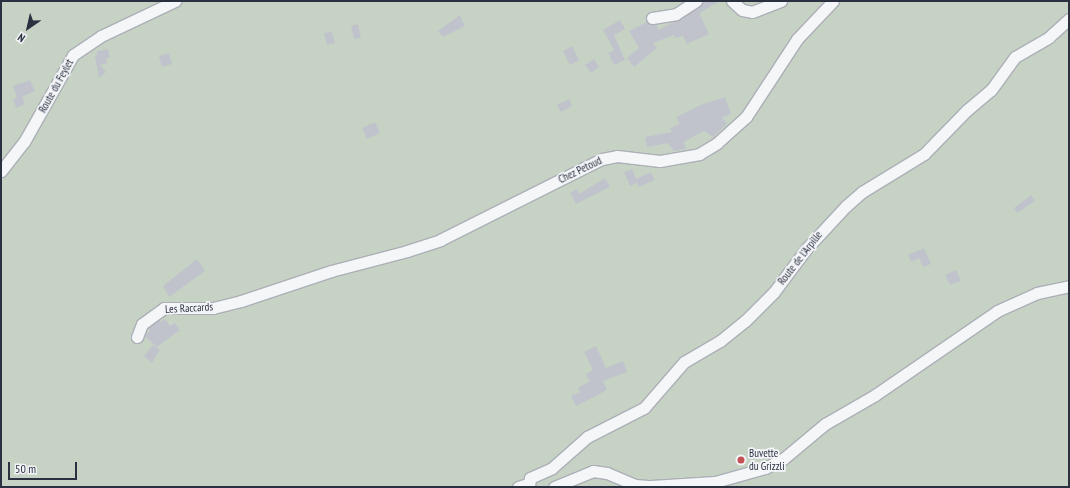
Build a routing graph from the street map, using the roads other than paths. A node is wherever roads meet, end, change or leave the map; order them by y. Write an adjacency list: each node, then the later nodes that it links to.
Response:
1 (175, 1): 8 (street, Route du Feylet)
2 (696, 1): 6 (street)
3 (732, 1): 4 (street)
4 (781, 1)
5 (833, 1): 11 (street, Chez Petoud)
6 (652, 18)
7 (1069, 19): 13 (street, Route de l'Arpille)
8 (5, 163): 9 (street, Route du Feylet)
9 (1, 171)
10 (1069, 286): 14 (street)
11 (276, 289): 12 (street, Les Raccards)
12 (137, 337)
13 (525, 486)
14 (554, 487)

